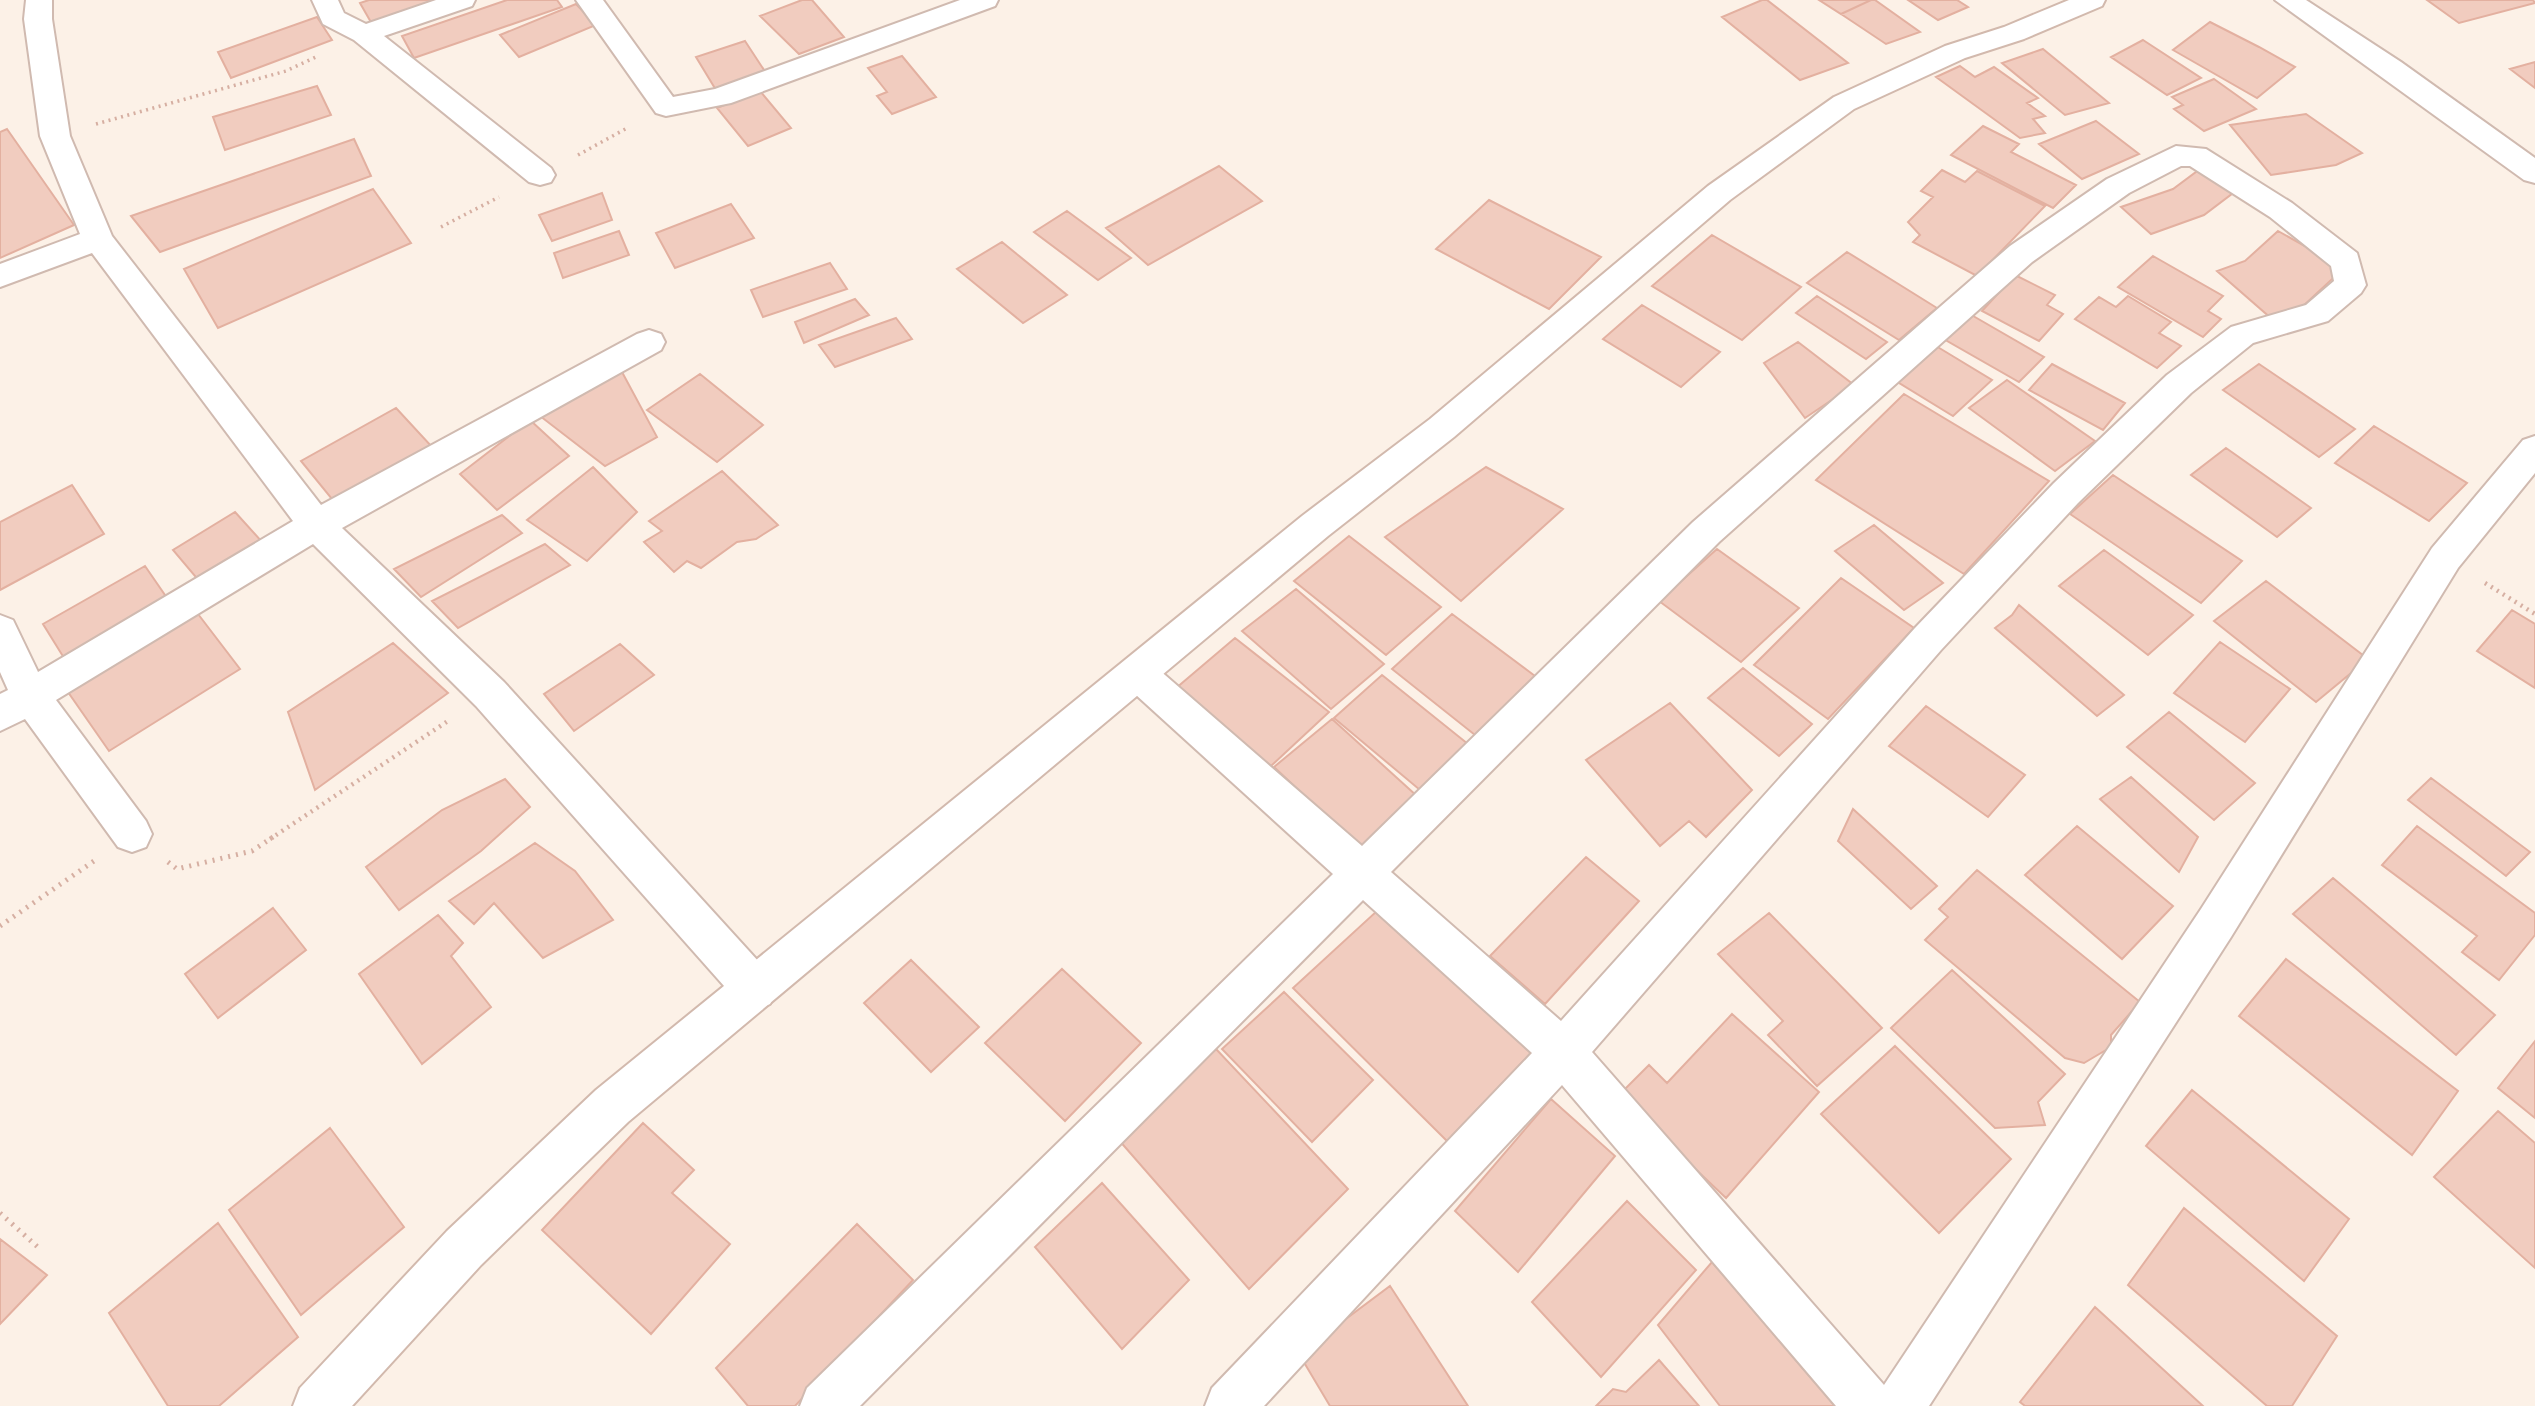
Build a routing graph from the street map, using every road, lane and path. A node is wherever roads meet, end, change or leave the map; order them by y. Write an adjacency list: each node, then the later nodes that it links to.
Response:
1 (38, 0): 9 (street)
2 (325, 0): 8 (street)
3 (461, 0): 8 (street)
4 (589, 0): 5 (street)
5 (985, 0)
6 (2092, 0): 20 (street)
7 (2288, 0): 10 (street)
8 (364, 34): 9 (path); 11 (street)
9 (55, 136): 12 (street)
10 (2535, 173)
11 (540, 175)
12 (98, 239): 13 (street); 16 (street)
13 (0, 276)
14 (649, 342): 16 (street)
15 (2535, 449): 17 (street)
16 (316, 525): 21 (street); 22 (street)
17 (2445, 558): 18 (path); 34 (street)
18 (2535, 614)
19 (0, 631): 22 (street)
20 (1137, 673): 24 (street); 26 (street)
21 (490, 694): 23 (path); 26 (street)
22 (15, 704): 23 (street)
23 (132, 834): 25 (path)
24 (1362, 873): 27 (street); 27 (street); 31 (street)
25 (0, 926)
26 (754, 989): 30 (street)
27 (1563, 1052): 32 (street); 33 (street)
28 (0, 1213): 29 (path)
29 (41, 1250)
30 (318, 1406)
31 (825, 1406)
32 (1230, 1406)
33 (1869, 1406)
34 (1900, 1406)

